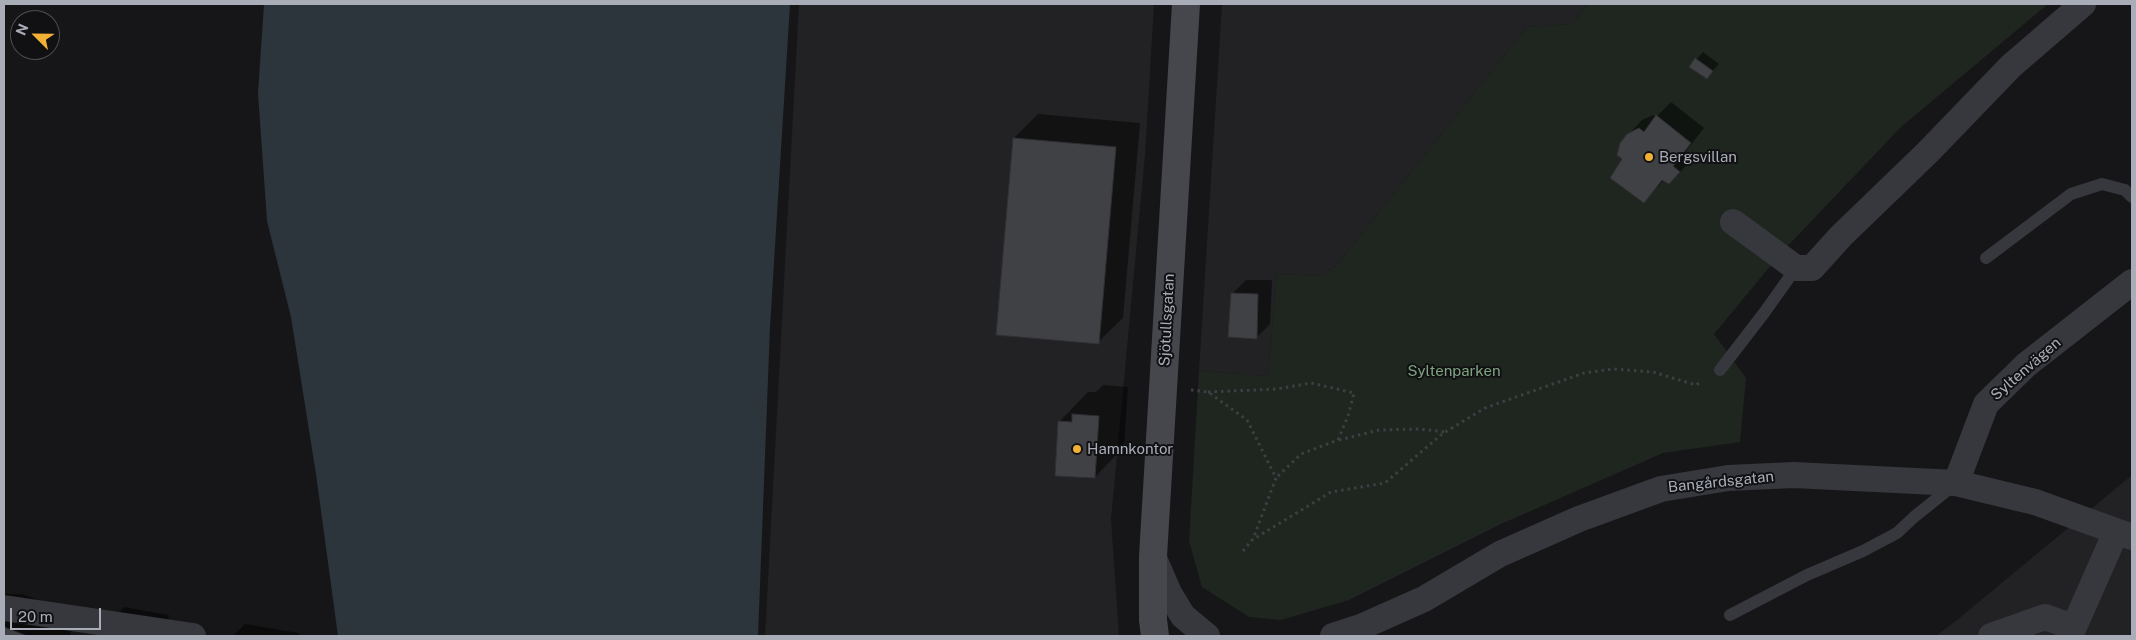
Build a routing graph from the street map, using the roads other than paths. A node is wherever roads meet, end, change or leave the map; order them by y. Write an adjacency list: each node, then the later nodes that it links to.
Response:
1 (1186, 4): 11 (main road, Sjötullsgatan)
2 (2083, 4): 6 (street)
3 (2132, 196): 5 (lane)
4 (1733, 222): 6 (street)
5 (1986, 258)
6 (1796, 268): 8 (lane)
7 (2132, 282): 9 (street, Syltenvägen)
8 (1720, 370)
9 (1956, 484): 10 (street, Bangårdsgatan); 13 (lane); 19 (street, Bangårdsgatan)
10 (2124, 535): 15 (street)
11 (1153, 556): 17 (main road, Sjötullsgatan); 18 (street)
12 (4, 608): 14 (street)
13 (1730, 615)
14 (67, 627): 16 (street)
15 (2071, 631): 20 (street)
16 (193, 636)
17 (1155, 636)
18 (1207, 636)
19 (1333, 636)
20 (1991, 636)

